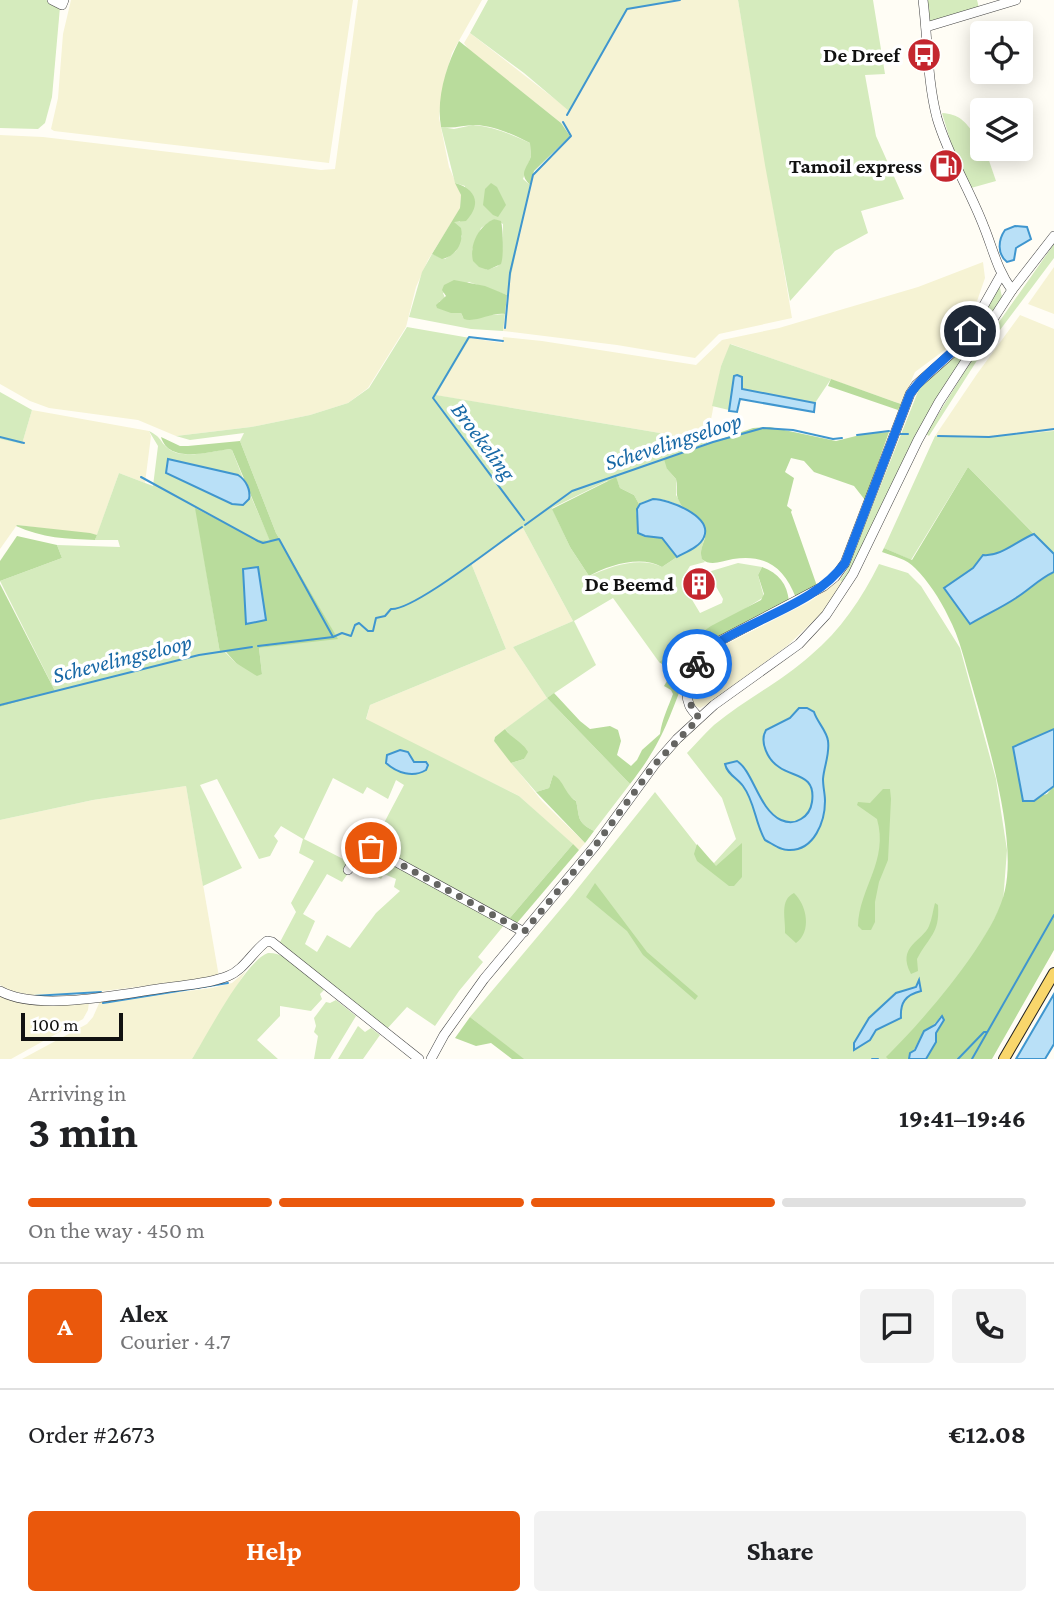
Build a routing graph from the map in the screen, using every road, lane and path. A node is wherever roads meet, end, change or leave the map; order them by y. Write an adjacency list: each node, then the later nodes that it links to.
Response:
1 (52, 0): 2 (street)
2 (64, 0)
3 (923, 0): 5 (street)
4 (1016, 0): 5 (street)
5 (926, 27): 7 (street)
6 (1054, 236): 8 (street)
7 (1001, 275): 8 (street); 9 (street)
8 (1012, 290): 9 (street)
9 (699, 718): 11 (street)
10 (348, 870): 11 (street)
11 (524, 932): 15 (street)
12 (1054, 973): 16 (main road)
13 (0, 991): 14 (street)
14 (419, 1059)
15 (430, 1059)
16 (1004, 1059)

